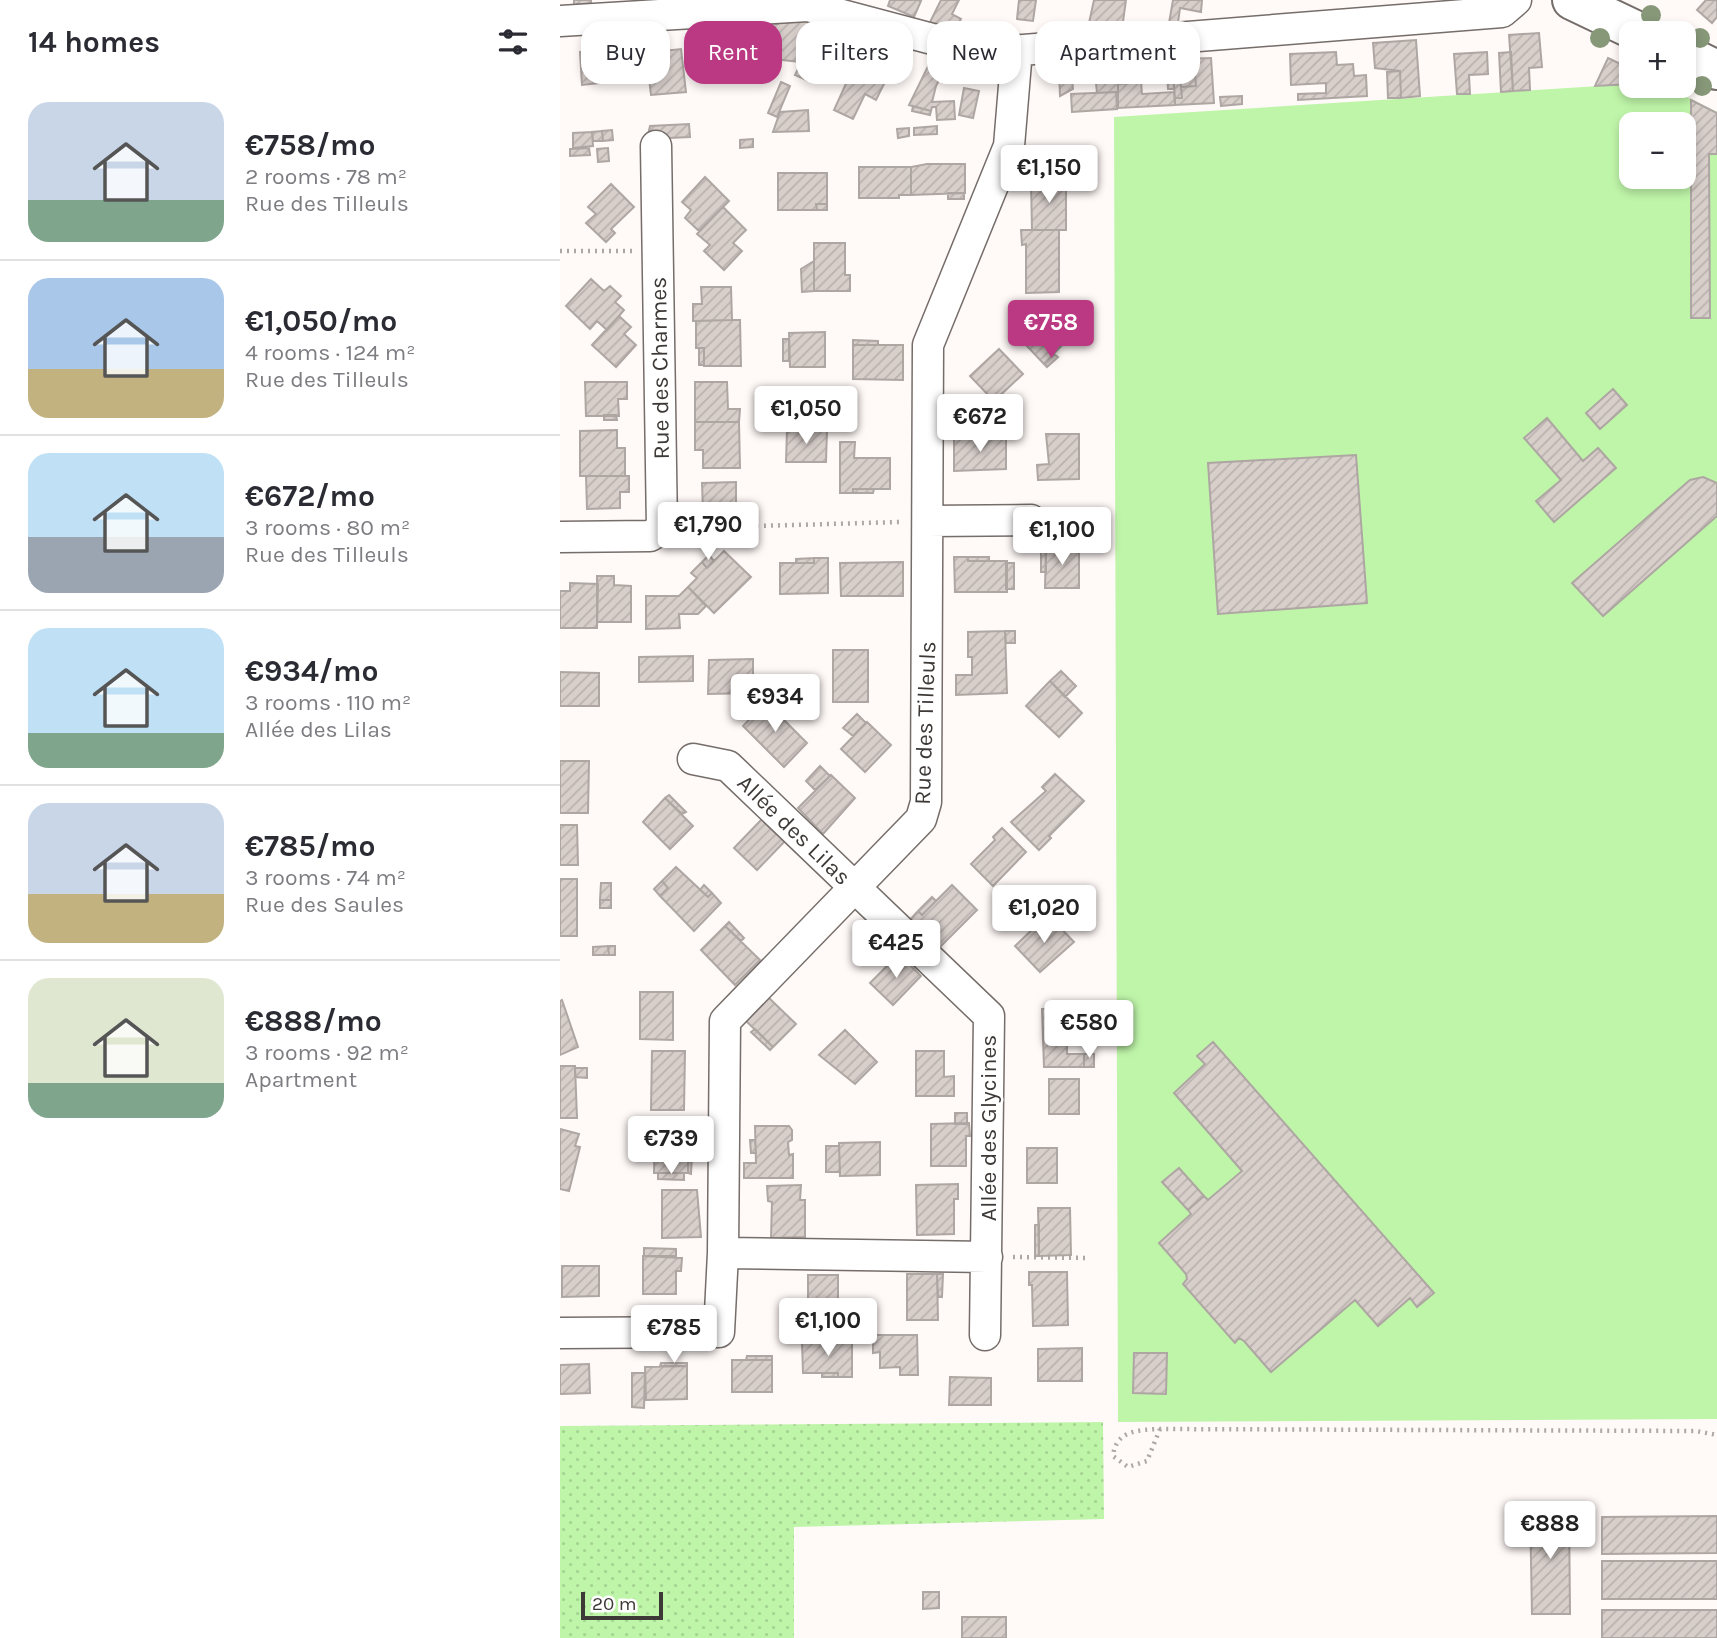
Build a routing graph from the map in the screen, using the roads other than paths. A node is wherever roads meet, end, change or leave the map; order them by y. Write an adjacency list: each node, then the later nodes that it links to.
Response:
1 (1516, 0): 6 (street)
2 (1572, 0): 4 (main road)
3 (560, 21): 5 (street)
4 (1619, 22)
5 (927, 38)
6 (1021, 50)
7 (1696, 60): 8 (main road)
8 (1717, 70)
9 (1014, 84): 12 (street, Rue des Tilleuls)
10 (656, 146): 13 (street, Rue des Charmes)
11 (1031, 520): 12 (street)
12 (929, 521): 15 (street, Rue des Tilleuls)
13 (560, 537)
14 (693, 759): 15 (street, Allée des Lilas)
15 (855, 889): 16 (street, Rue des Tilleuls); 17 (street, Allée des Glycines)
16 (723, 1253): 17 (street); 18 (street, Rue des Tilleuls)
17 (987, 1256): 19 (street, Allée des Glycines)
18 (560, 1333)
19 (985, 1335)

